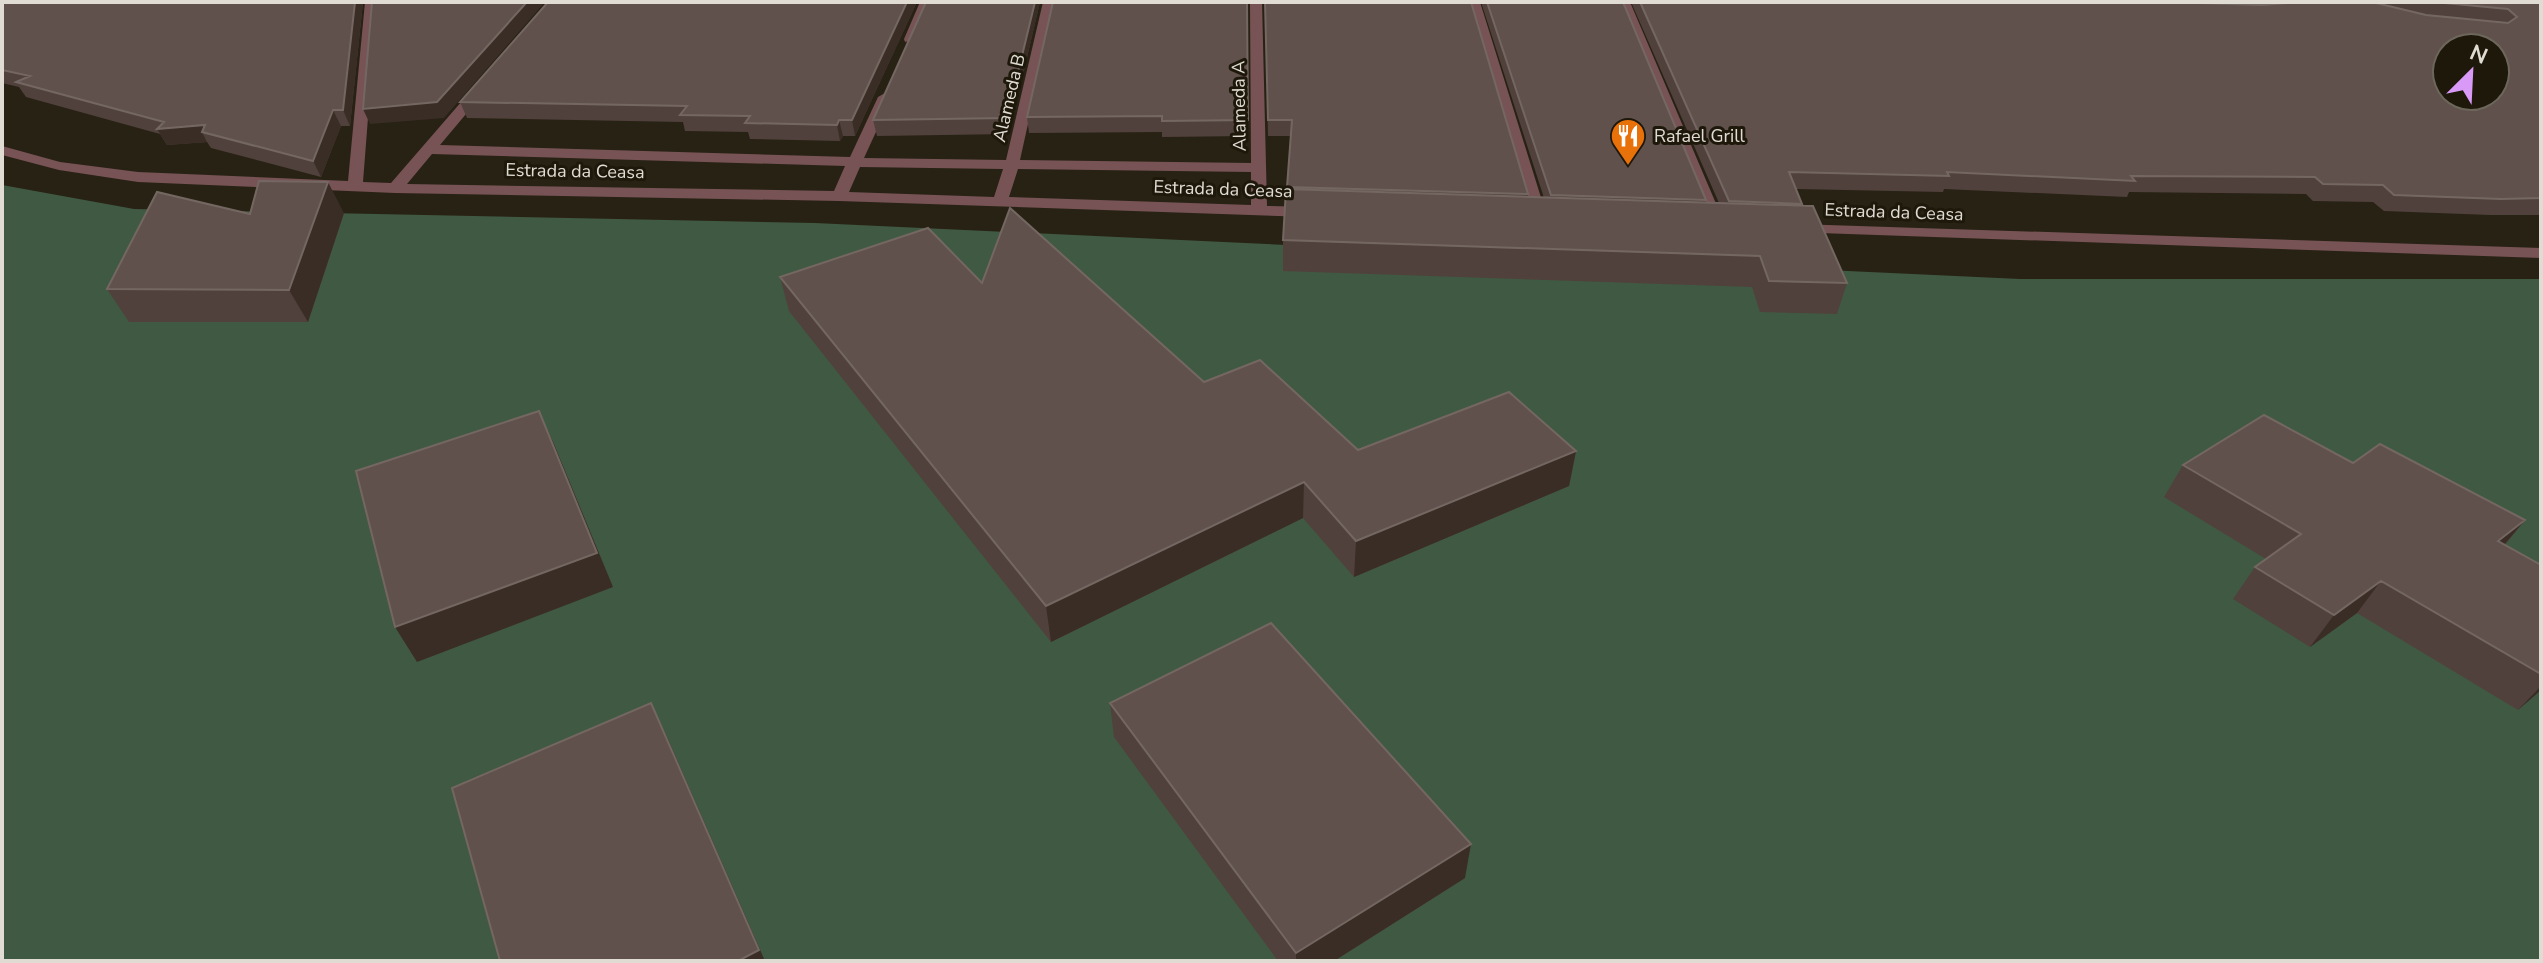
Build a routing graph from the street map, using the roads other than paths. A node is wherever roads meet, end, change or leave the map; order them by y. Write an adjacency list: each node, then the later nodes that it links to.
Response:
1 (371, 2): 15 (street)
2 (926, 2): 7 (street)
3 (1049, 2): 13 (street, Alameda B)
4 (1256, 2): 14 (street, Alameda A)
5 (1474, 2): 21 (street)
6 (1624, 2): 22 (street)
7 (901, 60)
8 (487, 81): 10 (street)
9 (888, 89): 12 (street)
10 (428, 149): 12 (street, Estrada da Ceasa); 16 (street)
11 (2, 150): 15 (street, Estrada da Ceasa)
12 (856, 162): 13 (street, Estrada da Ceasa); 17 (street)
13 (1012, 164): 14 (street, Estrada da Ceasa); 18 (street, Alameda B)
14 (1257, 168): 19 (street, Alameda A)
15 (355, 186): 16 (street, Estrada da Ceasa)
16 (395, 188): 17 (street, Estrada da Ceasa)
17 (839, 196): 18 (street, Estrada da Ceasa)
18 (1000, 202): 19 (street, Estrada da Ceasa)
19 (1259, 210): 20 (street, Estrada da Ceasa)
20 (1322, 212)
21 (1540, 220)
22 (1719, 227)
23 (1782, 229): 24 (street, Estrada da Ceasa)
24 (2541, 253)

